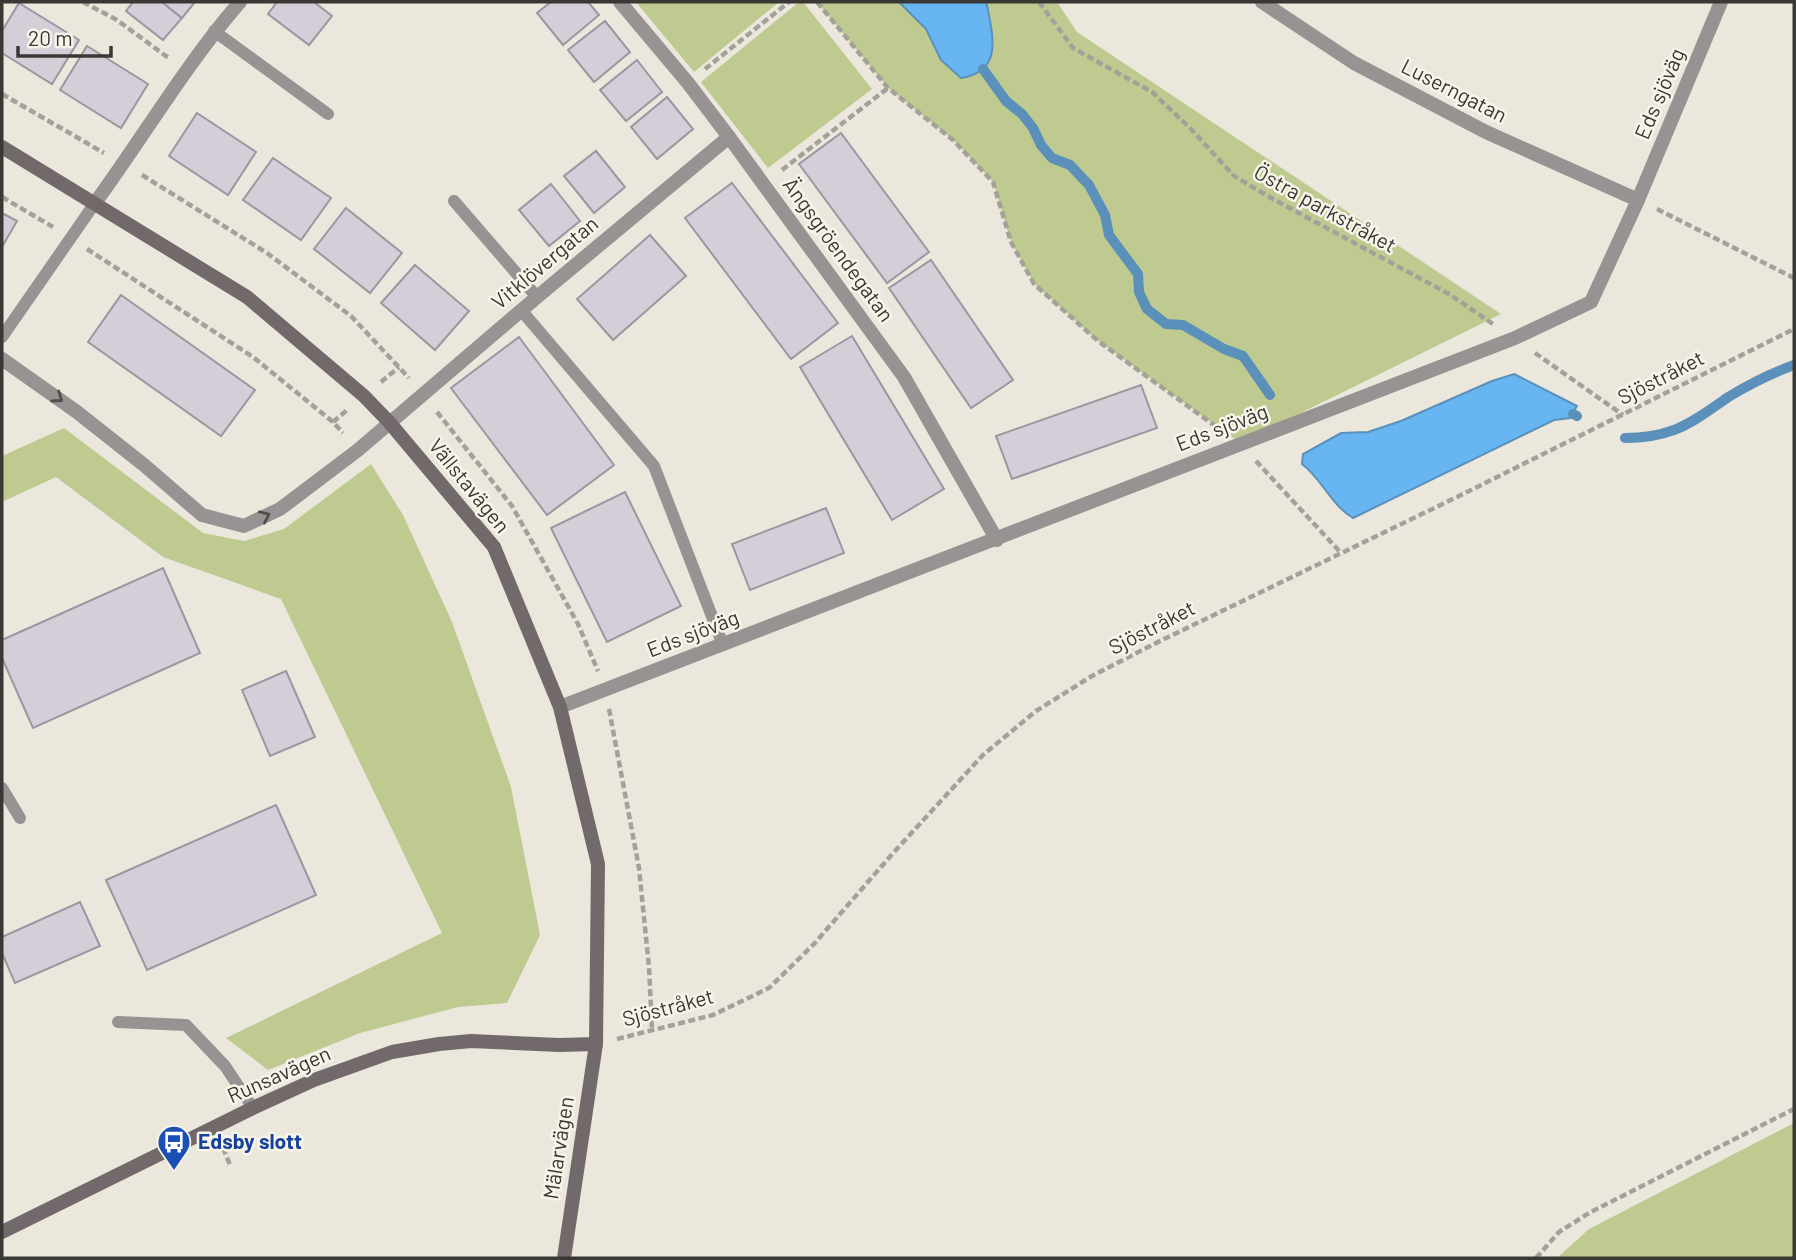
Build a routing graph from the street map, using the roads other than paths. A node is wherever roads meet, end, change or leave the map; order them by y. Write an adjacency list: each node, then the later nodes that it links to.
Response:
1 (240, 2): 5 (street)
2 (621, 2): 7 (street, Ängsgröendegatan)
3 (1262, 2): 9 (street, Luserngatan)
4 (1721, 2): 9 (street, Eds sjöväg)
5 (215, 31): 6 (lane); 11 (street)
6 (328, 114)
7 (729, 137): 12 (street, Vitklövergatan); 17 (street, Ängsgröendegatan)
8 (2, 147): 11 (main road, Vällstavägen)
9 (1638, 200): 17 (street, Eds sjöväg)
10 (454, 201): 12 (lane)
11 (95, 202): 14 (lane); 16 (main road, Vällstavägen)
12 (537, 297): 13 (street, Vitklövergatan)
13 (522, 310): 16 (street, Vitklövergatan); 18 (lane)
14 (2, 337)
15 (2, 359): 16 (street, Vitklövergatan, one-way to 16)
16 (389, 422): 19 (main road, Vällstavägen)
17 (997, 540): 18 (street, Eds sjöväg)
18 (723, 645): 19 (street, Eds sjöväg)
19 (560, 707): 23 (main road, Vällstavägen)
20 (2, 788): 21 (lane)
21 (20, 818)
22 (118, 1023): 24 (lane)
23 (596, 1044): 24 (main road, Runsavägen); 26 (main road, Mälarvägen)
24 (253, 1108): 25 (main road, Runsavägen)
25 (2, 1232)
26 (564, 1258)

